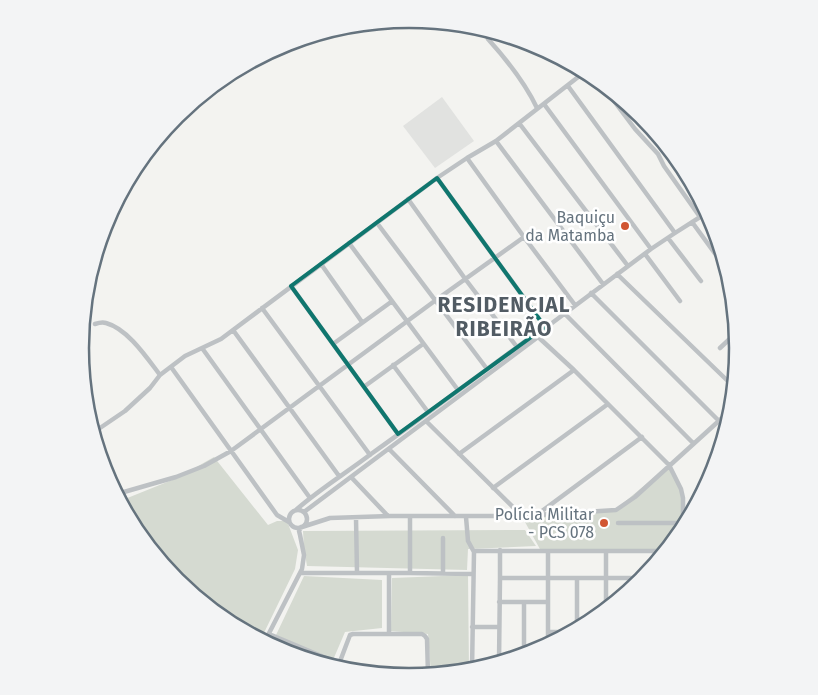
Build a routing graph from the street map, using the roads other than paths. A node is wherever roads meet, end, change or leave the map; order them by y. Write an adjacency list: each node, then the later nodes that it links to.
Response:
1 (490, 38): 6 (street)
2 (579, 76): 3 (street)
3 (568, 86): 4 (street); 15 (street)
4 (544, 104): 6 (street); 19 (street)
5 (618, 105): 12 (street)
6 (537, 108): 7 (street)
7 (520, 123): 8 (street); 24 (street)
8 (496, 141): 9 (street); 28 (street)
9 (466, 158): 10 (street); 16 (street)
10 (437, 178): 11 (street); 22 (street)
11 (408, 199): 13 (street); 26 (street)
12 (700, 217): 14 (street)
13 (377, 222): 18 (street); 31 (street)
14 (692, 222): 15 (street); 20 (street)
15 (675, 233): 17 (street)
16 (524, 237): 22 (street); 34 (street)
17 (668, 238): 19 (street); 27 (street)
18 (349, 243): 23 (street); 32 (street)
19 (651, 249): 21 (street)
20 (714, 253)
21 (645, 254): 24 (street); 33 (street)
22 (495, 258): 26 (street); 40 (street)
23 (321, 264): 29 (street); 37 (street)
24 (628, 266): 25 (street)
25 (617, 274): 28 (street); 55 (street)
26 (466, 280): 31 (street); 46 (street)
27 (701, 281)
28 (603, 284): 30 (street)
29 (291, 286): 35 (street); 44 (street)
30 (591, 293): 34 (street); 63 (street)
31 (436, 300): 38 (street); 52 (street)
32 (391, 302): 37 (street); 38 (street)
33 (680, 302)
34 (575, 305): 36 (street)
35 (262, 308): 41 (street); 56 (street)
36 (564, 314): 40 (street); 68 (street)
37 (362, 322): 44 (street)
38 (407, 322): 45 (street); 50 (street)
39 (95, 324): 54 (street)
40 (545, 327): 42 (street)
41 (233, 330): 47 (street); 60 (street)
42 (538, 334): 46 (street); 53 (street); 62 (street)
43 (729, 340): 48 (street)
44 (333, 344): 50 (street)
45 (423, 344): 49 (street); 58 (street)
46 (516, 347): 52 (street)
47 (202, 348): 51 (street); 65 (street)
48 (720, 348)
49 (393, 365): 57 (street); 61 (street)
50 (349, 366): 56 (street); 57 (street)
51 (172, 367): 54 (street); 70 (street)
52 (487, 369): 58 (street)
53 (574, 370): 59 (street); 71 (street)
54 (160, 375): 64 (street)
55 (727, 380)
56 (319, 386): 60 (street); 72 (street)
57 (365, 386): 66 (street)
58 (458, 390): 61 (street)
59 (608, 404): 67 (street); 76 (street)
60 (289, 408): 65 (street); 74 (street)
61 (428, 412): 66 (street)
62 (426, 421): 69 (street); 71 (street)
63 (719, 421): 68 (street)
64 (100, 428)
65 (261, 429): 70 (street); 78 (street)
66 (398, 434): 72 (street)
67 (642, 437): 73 (street); 84 (street)
68 (694, 443): 73 (street)
69 (389, 449): 75 (street); 87 (street)
70 (231, 451): 77 (street); 83 (street)
71 (459, 454): 76 (street)
72 (370, 455): 74 (street)
73 (669, 466): 82 (street); 84 (street)
74 (339, 476): 78 (street)
75 (351, 477): 81 (street); 85 (street)
76 (493, 488): 88 (street)
77 (124, 492)
78 (310, 498): 79 (street)
79 (297, 510): 80 (street); 81 (street)
80 (291, 512): 83 (street); 92 (street)
81 (304, 512): 91 (street)
82 (684, 512)
83 (277, 515): 92 (street)
84 (537, 515): 88 (street)
85 (388, 516): 86 (street); 90 (street)
86 (410, 516): 87 (street); 107 (street)
87 (455, 516): 89 (street)
88 (522, 516): 89 (street)
89 (466, 517): 103 (street)
90 (356, 518): 93 (street); 105 (street)
91 (307, 519): 93 (street); 97 (street)
92 (289, 522): 96 (street)
93 (317, 522): 97 (street)
94 (618, 523): 95 (street)
95 (676, 523)
96 (294, 527): 97 (street); 99 (street)
97 (302, 527): 99 (street)
98 (443, 538): 108 (street)
99 (302, 544): 109 (street)
100 (500, 550): 103 (street); 104 (street); 111 (street)
101 (606, 551): 102 (street); 104 (street); 114 (street)
102 (655, 551)
103 (474, 552): 110 (street)
104 (548, 552): 112 (street)
105 (357, 573): 106 (street); 109 (street)
106 (389, 573): 107 (street); 125 (street)
107 (410, 573): 108 (street)
108 (442, 573): 110 (street)
109 (301, 574): 126 (street)
110 (473, 574): 121 (street)
111 (500, 578): 112 (street); 117 (street)
112 (548, 578): 113 (street); 119 (street)
113 (577, 578): 114 (street); 120 (street)
114 (606, 578): 115 (street); 116 (street)
115 (631, 578)
116 (606, 599)
117 (500, 602): 118 (street); 122 (street)
118 (524, 602): 119 (street); 128 (street)
119 (548, 602): 123 (street)
120 (577, 620)
121 (472, 627): 122 (street); 132 (street)
122 (499, 627): 130 (street)
123 (548, 632): 124 (street); 127 (street)
124 (555, 632)
125 (389, 633): 131 (street); 133 (street)
126 (269, 634): 129 (street)
127 (548, 635)
128 (524, 646)
129 (315, 654)
130 (499, 655)
131 (341, 660)
132 (472, 661)
133 (428, 667)

